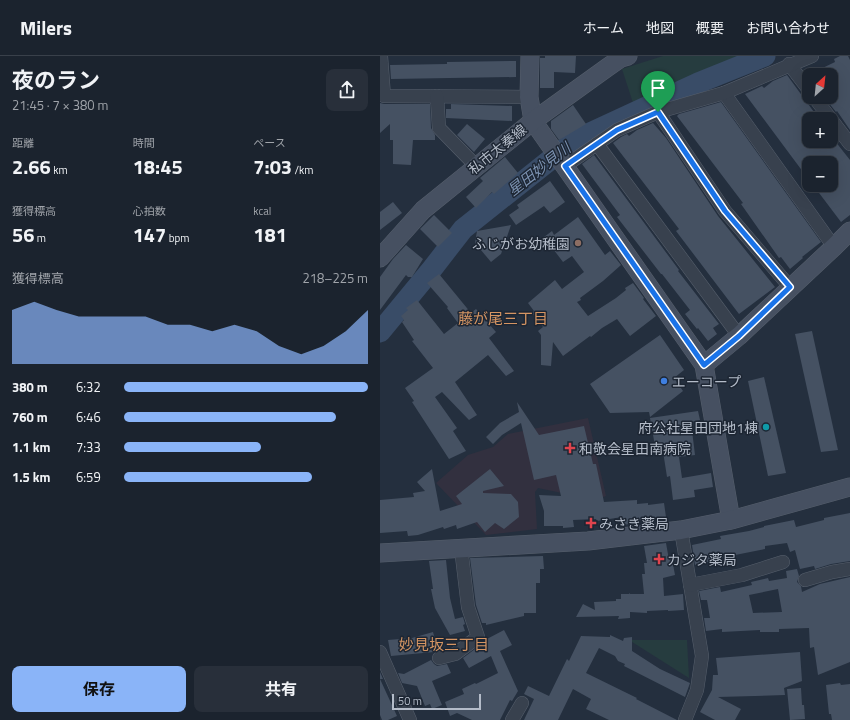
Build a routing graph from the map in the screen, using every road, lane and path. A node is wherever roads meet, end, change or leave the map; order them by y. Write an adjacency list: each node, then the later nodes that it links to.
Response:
1 (381, 56): 9 (street)
2 (530, 56): 10 (street)
3 (628, 56): 5 (street, 私市太秦線)
4 (812, 56): 6 (street)
5 (606, 61): 13 (street, 私市太秦線)
6 (789, 64): 7 (street); 8 (street)
7 (802, 81)
8 (724, 93): 12 (street); 19 (street)
9 (437, 96): 10 (street); 16 (street)
10 (529, 97): 13 (street)
11 (819, 104): 15 (street)
12 (658, 112): 14 (street); 21 (street)
13 (533, 121): 16 (street, 私市太秦線); 17 (street)
14 (597, 144): 17 (street); 22 (street)
15 (850, 144)
16 (476, 166): 20 (street, 私市太秦線)
17 (565, 166): 23 (street)
18 (850, 231): 19 (street)
19 (834, 248): 21 (street)
20 (380, 258)
21 (790, 287): 22 (street)
22 (739, 336): 23 (street)
23 (704, 365): 25 (street)
24 (850, 487): 25 (street)
25 (731, 520): 26 (street)
26 (681, 530): 27 (street); 32 (street)
27 (461, 548): 28 (street); 34 (street)
28 (380, 553)
29 (783, 562): 32 (street)
30 (850, 569): 31 (street)
31 (805, 580)
32 (690, 585): 38 (street)
33 (380, 652): 36 (street)
34 (439, 658)
35 (522, 703): 37 (street)
36 (410, 720)
37 (512, 720)
38 (685, 720)

